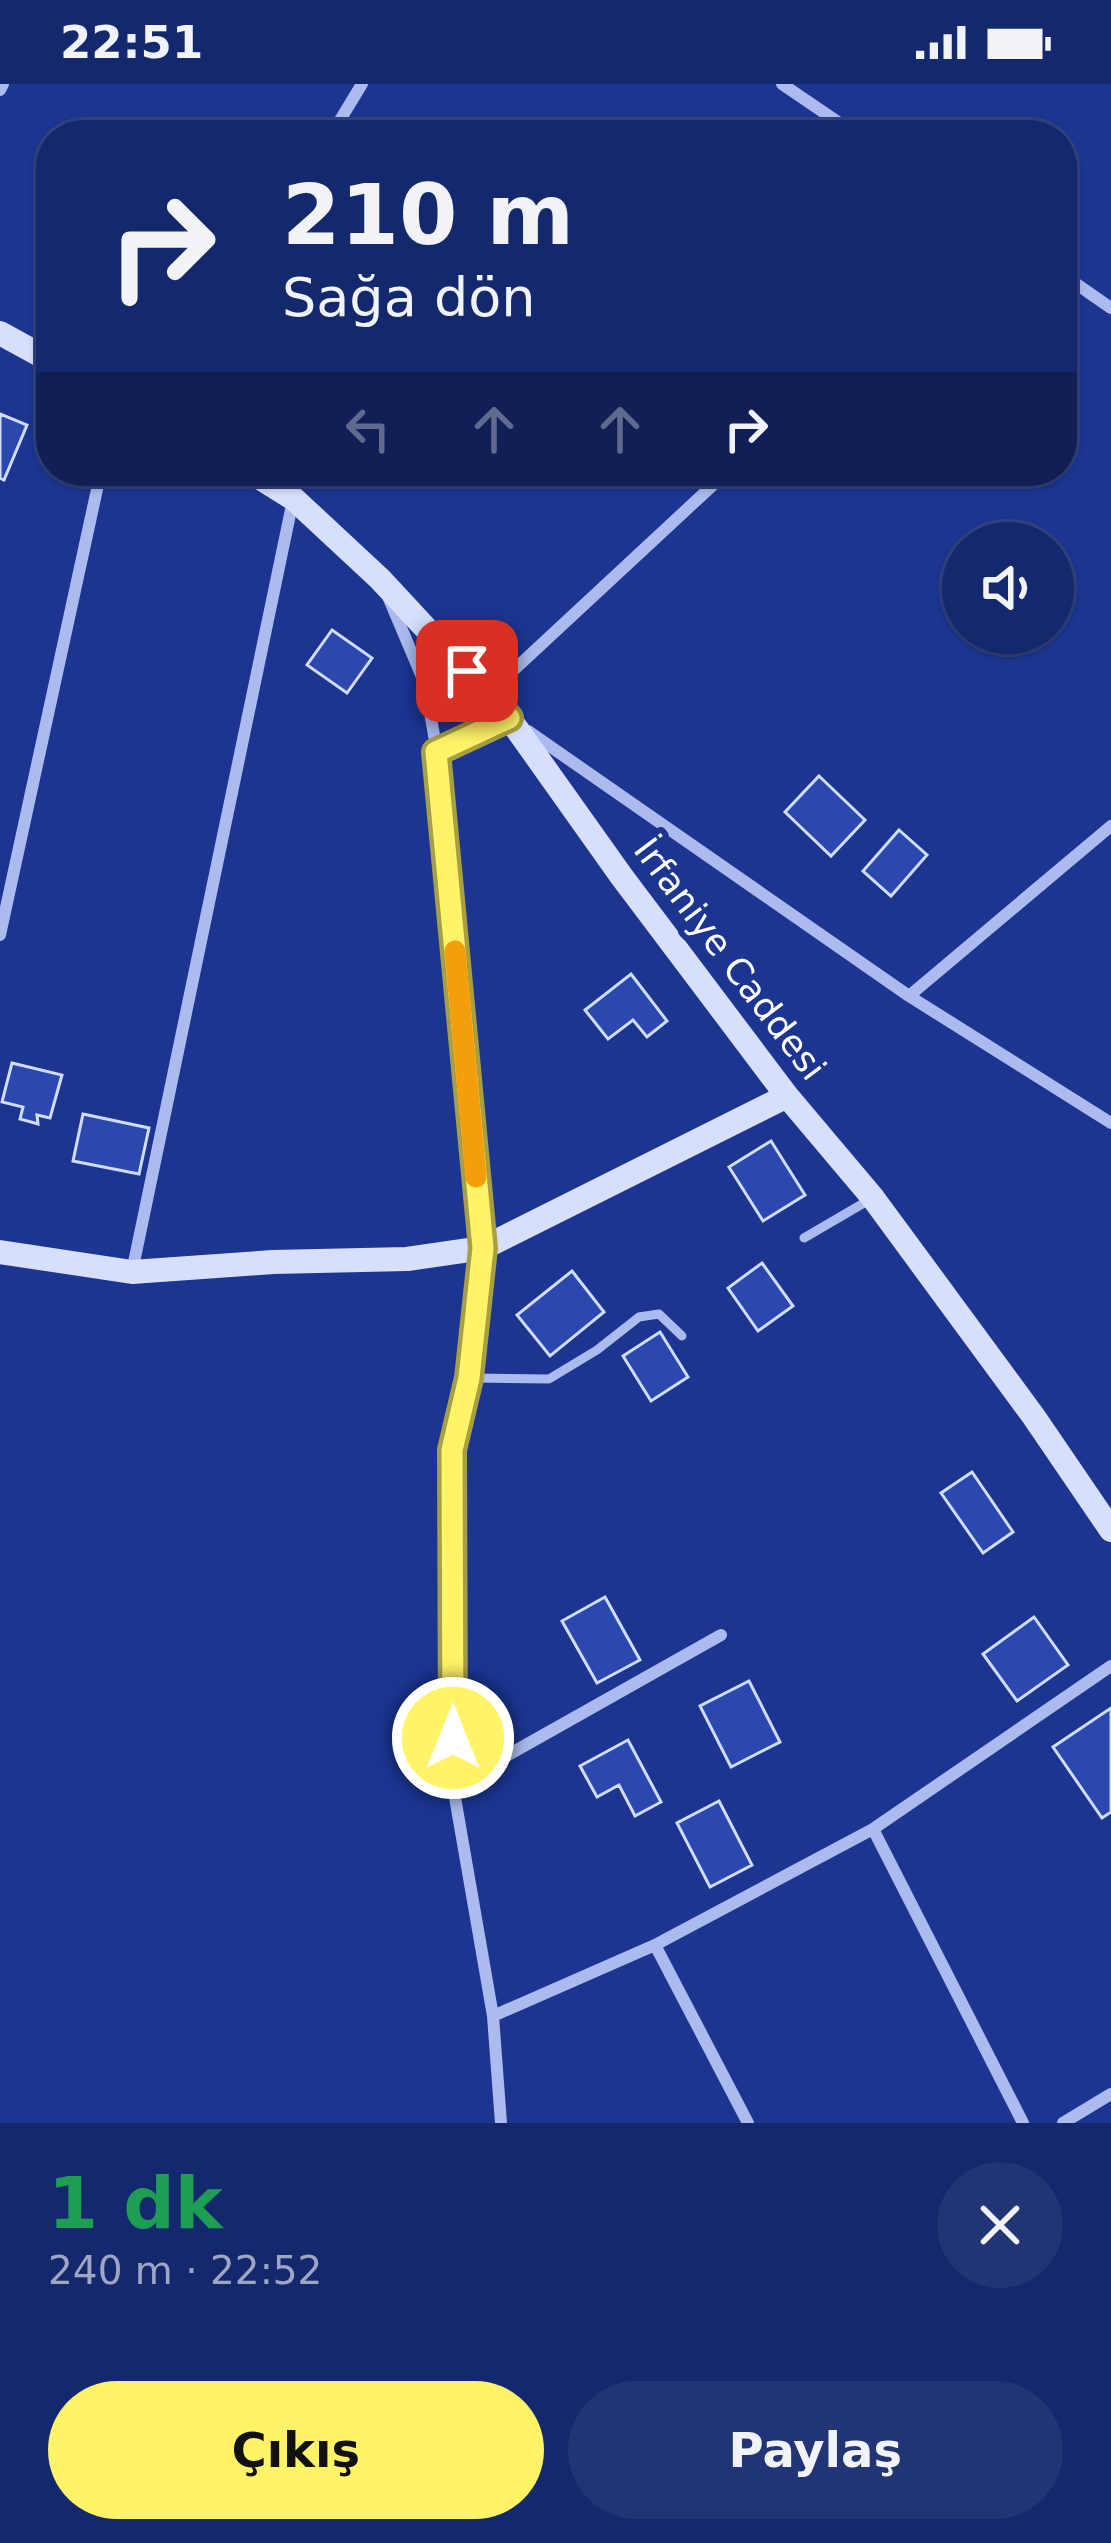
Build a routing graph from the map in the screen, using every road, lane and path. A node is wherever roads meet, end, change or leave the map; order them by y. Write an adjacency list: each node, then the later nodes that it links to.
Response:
1 (362, 84): 3 (street)
2 (782, 84): 4 (street)
3 (340, 120)
4 (835, 120)
5 (1077, 284): 6 (street)
6 (1111, 308)
7 (0, 333): 8 (main road)
8 (36, 353)
9 (98, 486): 18 (street)
10 (273, 486): 12 (main road, İrfaniye Caddesi)
11 (712, 486): 14 (street)
12 (294, 499): 13 (main road, İrfaniye Caddesi); 26 (street)
13 (380, 579): 14 (main road, İrfaniye Caddesi); 16 (street)
14 (488, 694): 15 (main road, İrfaniye Caddesi)
15 (509, 718): 16 (street); 19 (street); 20 (main road, İrfaniye Caddesi)
16 (436, 752): 24 (street)
17 (1111, 826): 19 (street)
18 (0, 935)
19 (909, 996): 21 (street)
20 (787, 1096): 22 (main road, İrfaniye Caddesi); 24 (main road)
21 (1111, 1123)
22 (873, 1198): 23 (lane); 29 (main road, İrfaniye Caddesi)
23 (804, 1238)
24 (483, 1248): 26 (main road); 28 (street)
25 (0, 1252): 26 (main road)
26 (132, 1272)
27 (682, 1336): 28 (lane)
28 (469, 1378): 32 (street)
29 (1111, 1530)
30 (721, 1635): 32 (street)
31 (1111, 1666): 33 (street)
32 (453, 1786): 35 (street)
33 (873, 1829): 34 (street); 39 (street)
34 (655, 1946): 35 (street); 38 (street)
35 (493, 2016): 37 (street)
36 (1111, 2094): 40 (street)
37 (501, 2123)
38 (748, 2123)
39 (1023, 2123)
40 (1063, 2123)

